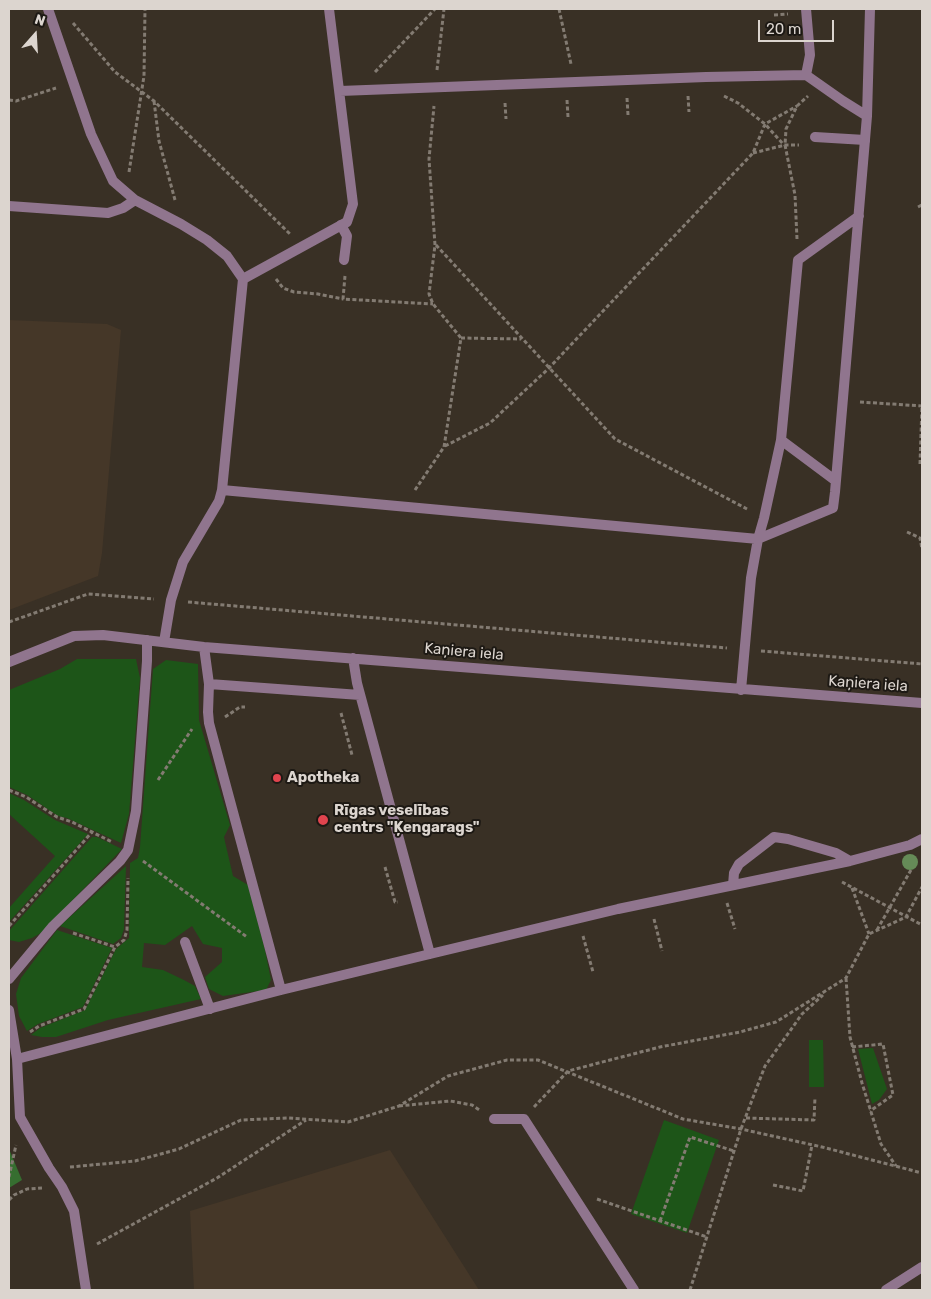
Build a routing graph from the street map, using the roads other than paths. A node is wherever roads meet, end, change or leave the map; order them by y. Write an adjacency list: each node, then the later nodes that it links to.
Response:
1 (48, 9): 10 (street)
2 (329, 9): 6 (street)
3 (806, 9): 5 (street)
4 (870, 9): 7 (street)
5 (806, 75): 6 (street); 7 (street)
6 (340, 91): 13 (street)
7 (867, 116): 9 (street)
8 (815, 137): 9 (street)
9 (865, 140): 12 (street)
10 (135, 200): 11 (street); 15 (street)
11 (9, 206)
12 (859, 216): 16 (street); 17 (street)
13 (341, 225): 14 (street); 15 (street)
14 (344, 260)
15 (243, 279): 18 (street)
16 (781, 440): 17 (street); 19 (street)
17 (836, 481): 19 (street)
18 (222, 490): 19 (street); 21 (street)
19 (758, 538): 26 (street)
20 (147, 640): 21 (street, Kaņiera iela); 24 (street, Kaņiera iela); 34 (street)
21 (164, 642): 22 (street, Kaņiera iela)
22 (204, 647): 23 (street, Kaņiera iela); 25 (street)
23 (353, 658): 26 (street, Kaņiera iela); 27 (street)
24 (9, 662)
25 (209, 684): 27 (street); 35 (street)
26 (741, 690): 28 (street, Kaņiera iela)
27 (360, 695): 33 (street)
28 (922, 704)
29 (922, 840): 30 (street)
30 (850, 861): 31 (street); 31 (street)
31 (733, 884): 33 (street)
32 (185, 942): 36 (street)
33 (430, 954): 35 (street)
34 (9, 979)
35 (281, 990): 36 (street)
36 (210, 1009): 38 (street)
37 (9, 1010): 38 (street)
38 (17, 1059): 39 (street)
39 (13, 1086): 42 (street)
40 (494, 1119): 43 (street)
41 (922, 1267): 44 (street)
42 (86, 1290)
43 (634, 1290)
44 (886, 1290)

